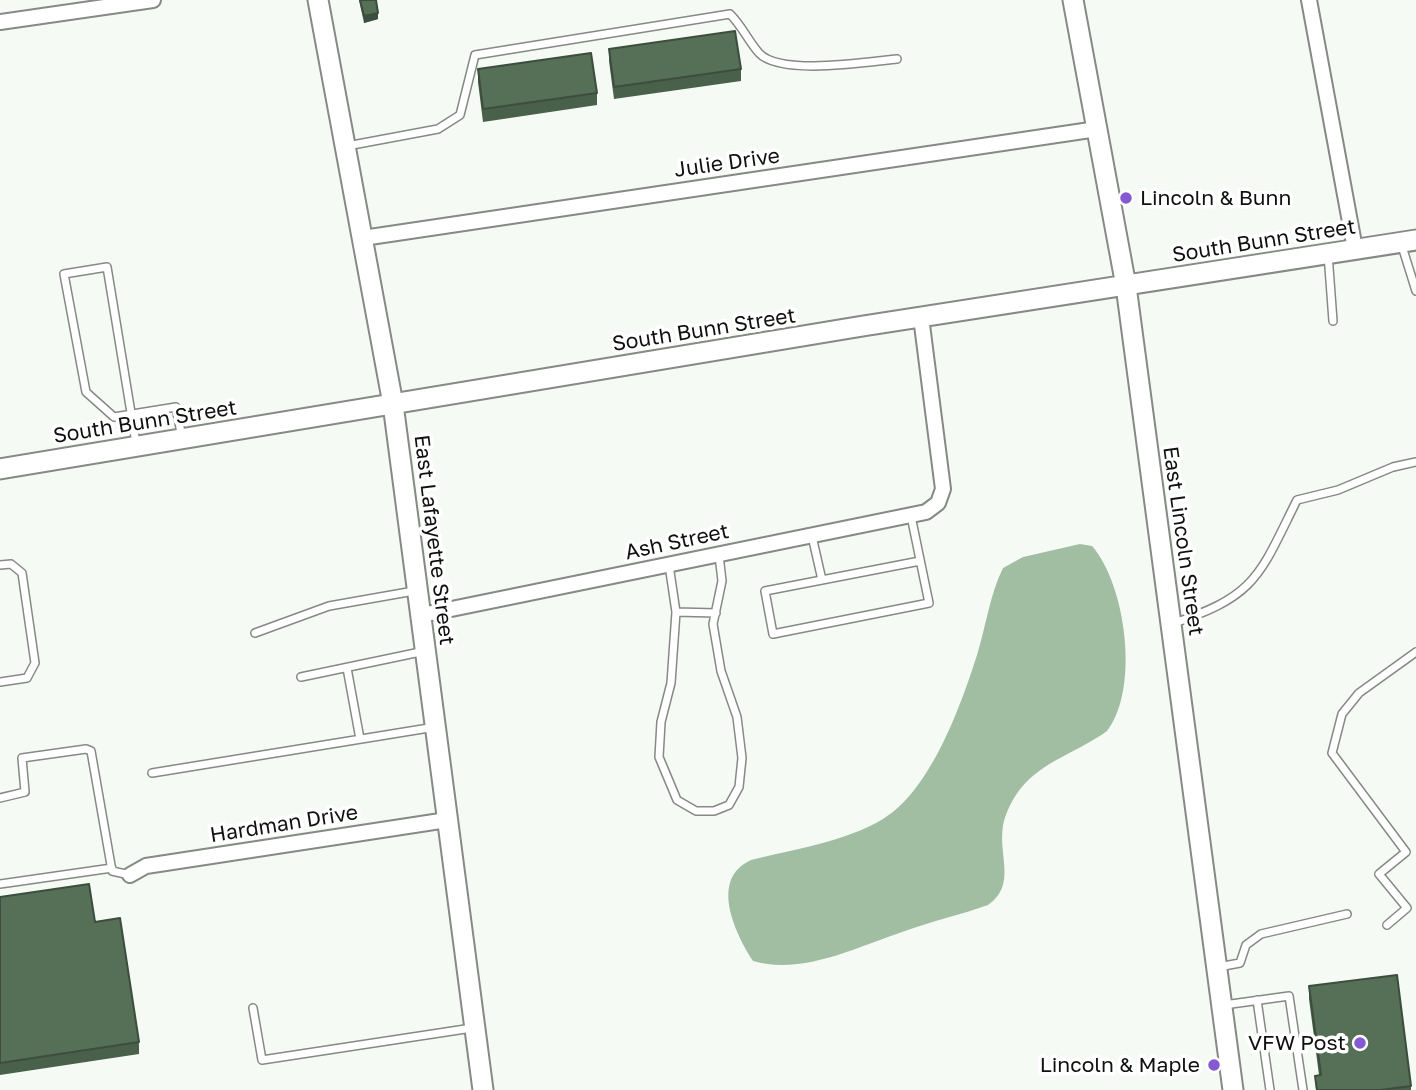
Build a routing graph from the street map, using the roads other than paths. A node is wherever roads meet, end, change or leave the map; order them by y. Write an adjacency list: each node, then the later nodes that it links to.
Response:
1 (153, 0): 5 (street)
2 (318, 0): 8 (street, East Lafayette Street)
3 (1073, 0): 7 (street, East Lincoln Street)
4 (1309, 0): 11 (street)
5 (0, 22)
6 (897, 59): 8 (lane)
7 (1097, 129): 9 (street, Julie Drive); 13 (street, East Lincoln Street)
8 (346, 147): 9 (street, East Lafayette Street)
9 (363, 237): 17 (street, East Lafayette Street)
10 (1408, 241): 11 (street, South Bunn Street); 14 (lane)
11 (1355, 248): 12 (street, South Bunn Street)
12 (1328, 253): 13 (street, South Bunn Street); 16 (lane)
13 (1126, 286): 15 (street, South Bunn Street); 34 (street, East Lincoln Street)
14 (1416, 291)
15 (921, 317): 17 (street, South Bunn Street); 23 (street, Ash Street)
16 (1333, 321)
17 (393, 404): 19 (street, South Bunn Street); 30 (street, East Lafayette Street)
18 (131, 415): 18 (lane); 19 (lane); 20 (lane)
19 (182, 439): 20 (street, South Bunn Street)
20 (137, 446): 22 (street, South Bunn Street)
21 (1416, 461): 34 (lane)
22 (0, 469)
23 (911, 516): 24 (street, Ash Street); 26 (lane)
24 (812, 536): 25 (street, Ash Street); 29 (lane)
25 (719, 555): 28 (street, Ash Street); 32 (lane)
26 (920, 561): 29 (lane); 29 (lane)
27 (0, 565): 40 (lane)
28 (669, 565): 31 (lane); 33 (street, Ash Street)
29 (822, 580)
30 (418, 590): 33 (street, East Lafayette Street); 35 (lane)
31 (676, 612): 32 (lane); 32 (lane)
32 (716, 613)
33 (422, 615): 36 (street, East Lafayette Street)
34 (1171, 624): 51 (street, East Lincoln Street)
35 (255, 633)
36 (426, 651): 38 (lane); 41 (street, East Lafayette Street)
37 (1416, 652): 50 (lane)
38 (347, 668): 39 (lane); 42 (lane)
39 (300, 677)
40 (0, 681)
41 (435, 726): 42 (lane); 45 (street, East Lafayette Street)
42 (360, 739): 43 (lane)
43 (152, 773)
44 (0, 798): 46 (lane)
45 (447, 820): 47 (street, Hardman Drive); 55 (street, East Lafayette Street)
46 (112, 869): 47 (lane); 48 (lane)
47 (130, 875)
48 (0, 884)
49 (1348, 915): 51 (lane)
50 (1387, 925)
51 (1216, 967): 53 (street, East Lincoln Street)
52 (1257, 1000): 53 (lane); 58 (lane); 59 (lane)
53 (1221, 1005): 57 (street, East Lincoln Street)
54 (253, 1008): 55 (lane)
55 (475, 1028): 56 (street, East Lafayette Street)
56 (483, 1090)
57 (1233, 1090)
58 (1270, 1090)
59 (1303, 1090)

